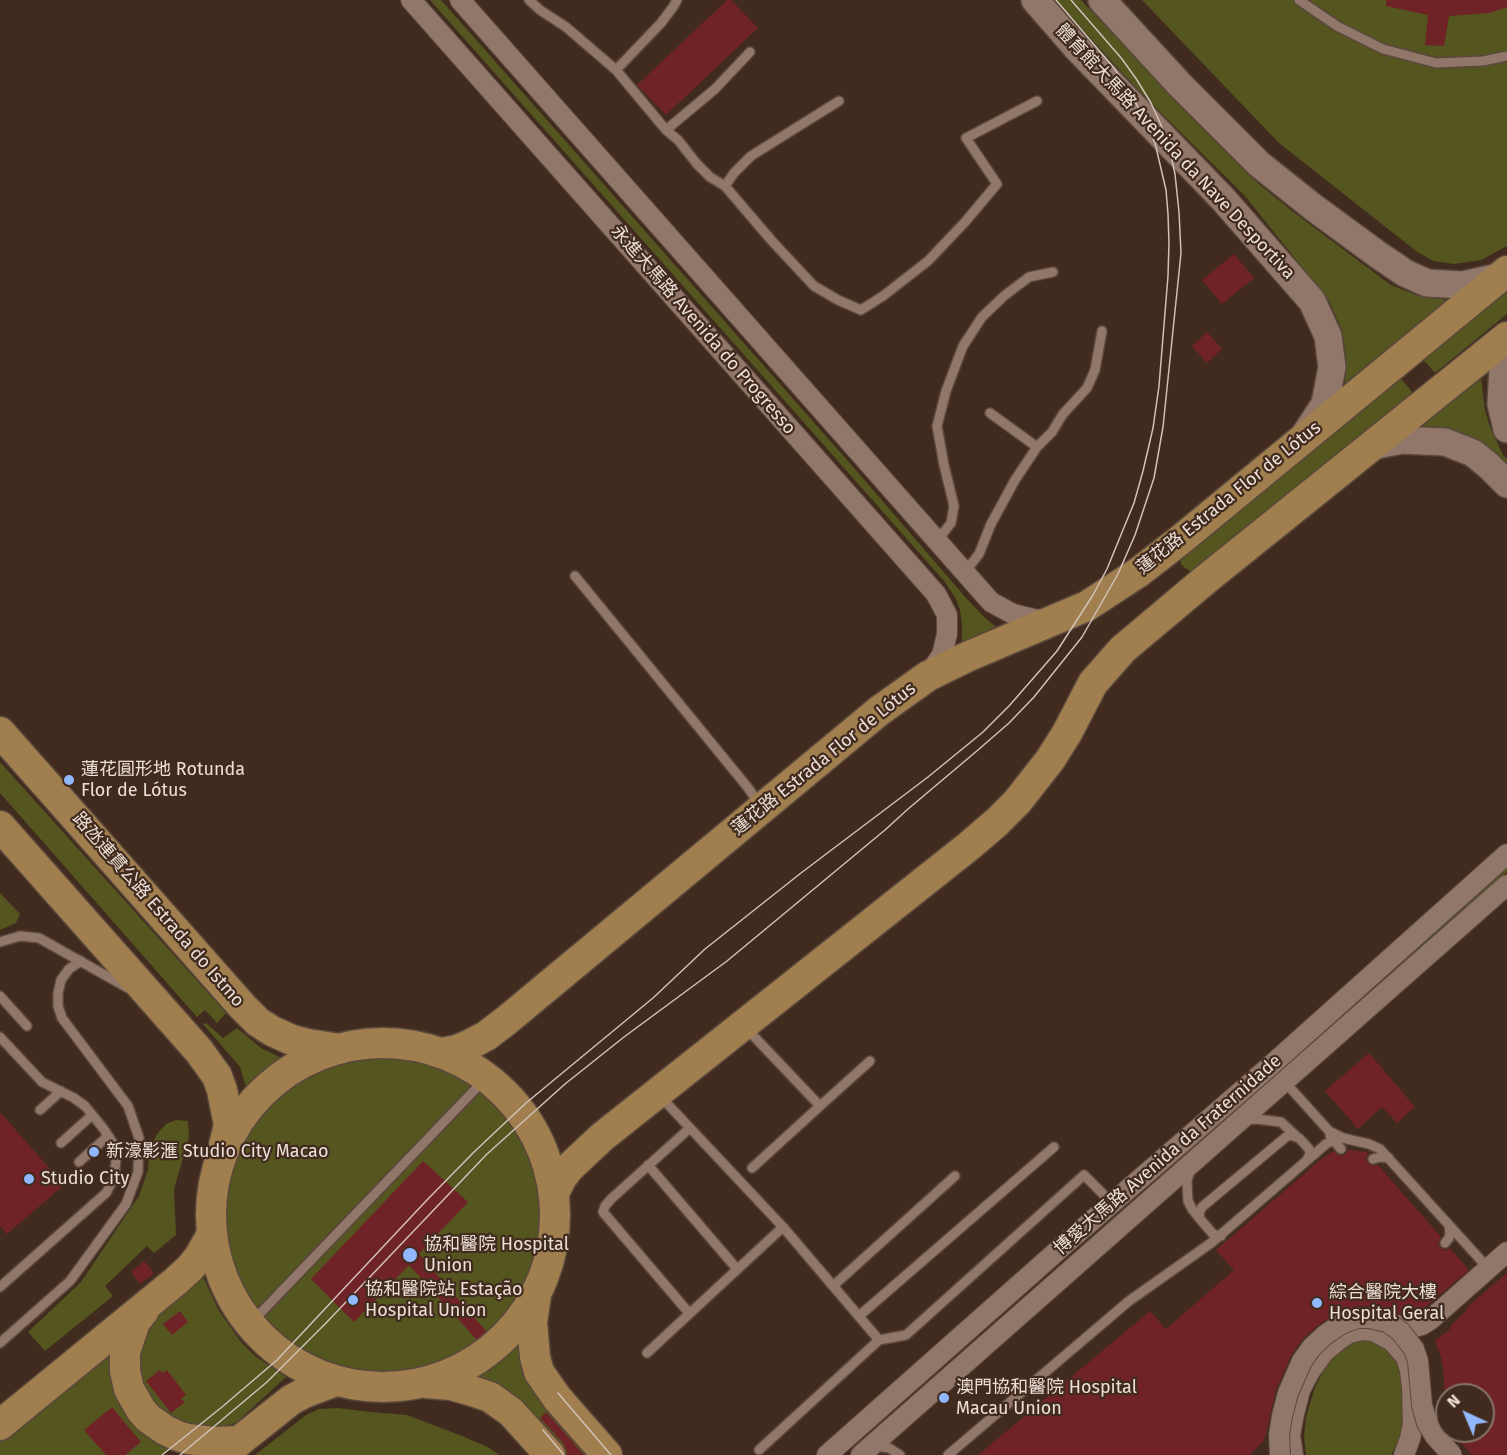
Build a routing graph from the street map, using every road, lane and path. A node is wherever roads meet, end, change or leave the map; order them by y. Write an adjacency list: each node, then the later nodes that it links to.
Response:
1 (411, 0): 32 (street, 永進大馬路 Avenida do Progresso)
2 (460, 0): 26 (street, 永進大馬路 Avenida do Progresso)
3 (529, 0): 10 (lane)
4 (677, 0): 10 (lane)
5 (1035, 0): 22 (main road, 體育館大馬路 Avenida da Nave Desportiva)
6 (1102, 0): 16 (main road)
7 (1299, 0): 9 (lane)
8 (750, 52): 13 (lane)
9 (1507, 56)
10 (616, 70): 13 (lane)
11 (1037, 100): 14 (lane)
12 (839, 101): 14 (lane)
13 (666, 130): 14 (lane)
14 (725, 186)
15 (1053, 272): 26 (lane)
16 (1503, 274): 22 (main road, 蓮花路 Estrada Flor de Lótus)
17 (1102, 331): 24 (lane)
18 (1507, 337): 23 (main road)
19 (1507, 350): 21 (main road)
20 (990, 413): 24 (lane)
21 (1507, 429)
22 (1302, 439): 27 (main road, 蓮花路 Estrada Flor de Lótus)
23 (1372, 446): 25 (main road); 30 (main road)
24 (1037, 447): 28 (lane)
25 (1507, 484)
26 (937, 541): 28 (street, 永進大馬路 Avenida do Progresso)
27 (1179, 541): 30 (main road); 31 (main road, 蓮花路 Estrada Flor de Lótus)
28 (965, 572): 31 (street, 永進大馬路 Avenida do Progresso)
29 (575, 576): 34 (lane)
30 (1205, 580): 42 (main road)
31 (1063, 617): 32 (main road, 蓮花路 Estrada Flor de Lótus)
32 (928, 676): 34 (main road, 蓮花路 Estrada Flor de Lótus)
33 (0, 732): 45 (main road, 路氹連貫公路 Estrada do Istmo)
34 (762, 808): 46 (main road, 蓮花路 Estrada Flor de Lótus)
35 (0, 826): 41 (main road)
36 (1507, 854): 48 (street, 博愛大馬路 Avenida da Fraternidade)
37 (1507, 885): 50 (street, 博愛大馬路 Avenida da Fraternidade)
38 (0, 942): 39 (lane)
39 (81, 961): 41 (lane); 94 (lane)
40 (0, 996): 43 (lane)
41 (159, 1006): 65 (main road)
42 (744, 1025): 52 (main road); 53 (lane)
43 (27, 1026)
44 (0, 1037): 51 (lane)
45 (340, 1049): 46 (main road); 65 (main road)
46 (442, 1053): 49 (main road)
47 (870, 1061): 53 (lane)
48 (1269, 1067): 50 (lane); 63 (street, 博愛大馬路 Avenida da Fraternidade)
49 (486, 1078): 74 (main road); 92 (lane)
50 (1284, 1082): 56 (street, 博愛大馬路 Avenida da Fraternidade); 60 (lane)
51 (61, 1091): 54 (lane); 55 (lane)
52 (658, 1094): 57 (lane); 74 (main road)
53 (820, 1106): 72 (lane)
54 (40, 1110)
55 (92, 1114): 58 (lane); 61 (lane)
56 (1239, 1121): 59 (lane); 70 (street, 博愛大馬路 Avenida da Fraternidade)
57 (690, 1128): 71 (lane); 78 (lane)
58 (108, 1136): 68 (lane); 86 (lane)
59 (1299, 1138): 69 (lane); 76 (lane)
60 (1338, 1139): 64 (lane); 66 (lane); 69 (lane)
61 (61, 1143)
62 (1054, 1147): 90 (lane)
63 (1177, 1147): 70 (street); 75 (street, 博愛大馬路 Avenida da Fraternidade)
64 (1341, 1149)
65 (222, 1154): 79 (main road)
66 (1389, 1158): 67 (lane); 77 (lane)
67 (1373, 1159)
68 (80, 1162)
69 (1305, 1162): 80 (lane)
70 (1191, 1164): 76 (lane); 103 (street, 博愛大馬路 Avenida da Fraternidade)
71 (648, 1166): 83 (lane); 89 (lane)
72 (752, 1168)
73 (955, 1176): 85 (lane)
74 (554, 1193): 87 (main road)
75 (1113, 1204): 93 (lane); 106 (street, 博愛大馬路 Avenida da Fraternidade)
76 (1200, 1219): 80 (lane)
77 (1449, 1224): 81 (lane); 81 (lane)
78 (783, 1227): 83 (lane); 85 (lane)
79 (211, 1236): 88 (main road); 92 (main road)
80 (1221, 1236): 108 (lane)
81 (1463, 1240): 84 (lane)
82 (1507, 1252): 84 (street)
83 (737, 1269): 89 (lane)
84 (1496, 1269): 91 (street); 96 (street)
85 (833, 1286): 90 (lane)
86 (0, 1287)
87 (536, 1295): 98 (main road); 105 (main road)
88 (150, 1303): 100 (main road); 101 (main road)
89 (689, 1313): 95 (lane)
90 (859, 1316): 93 (lane)
91 (1387, 1322): 109 (street, bridge); 113 (street, bridge)
92 (249, 1325): 97 (main road)
93 (879, 1340): 102 (lane)
94 (0, 1343)
95 (647, 1353)
96 (1410, 1370): 99 (street); 110 (street)
97 (336, 1381): 98 (main road); 101 (main road)
98 (424, 1382): 104 (main road)
99 (1413, 1405): 111 (street); 112 (street)
100 (0, 1425)
101 (230, 1448)
102 (759, 1450)
103 (867, 1450): 107 (lane)
104 (550, 1455)
105 (606, 1455)
106 (827, 1455)
107 (900, 1455)
108 (948, 1455)
109 (1280, 1455)
110 (1293, 1455)
111 (1404, 1455)
112 (1441, 1455)
113 (1452, 1455)

